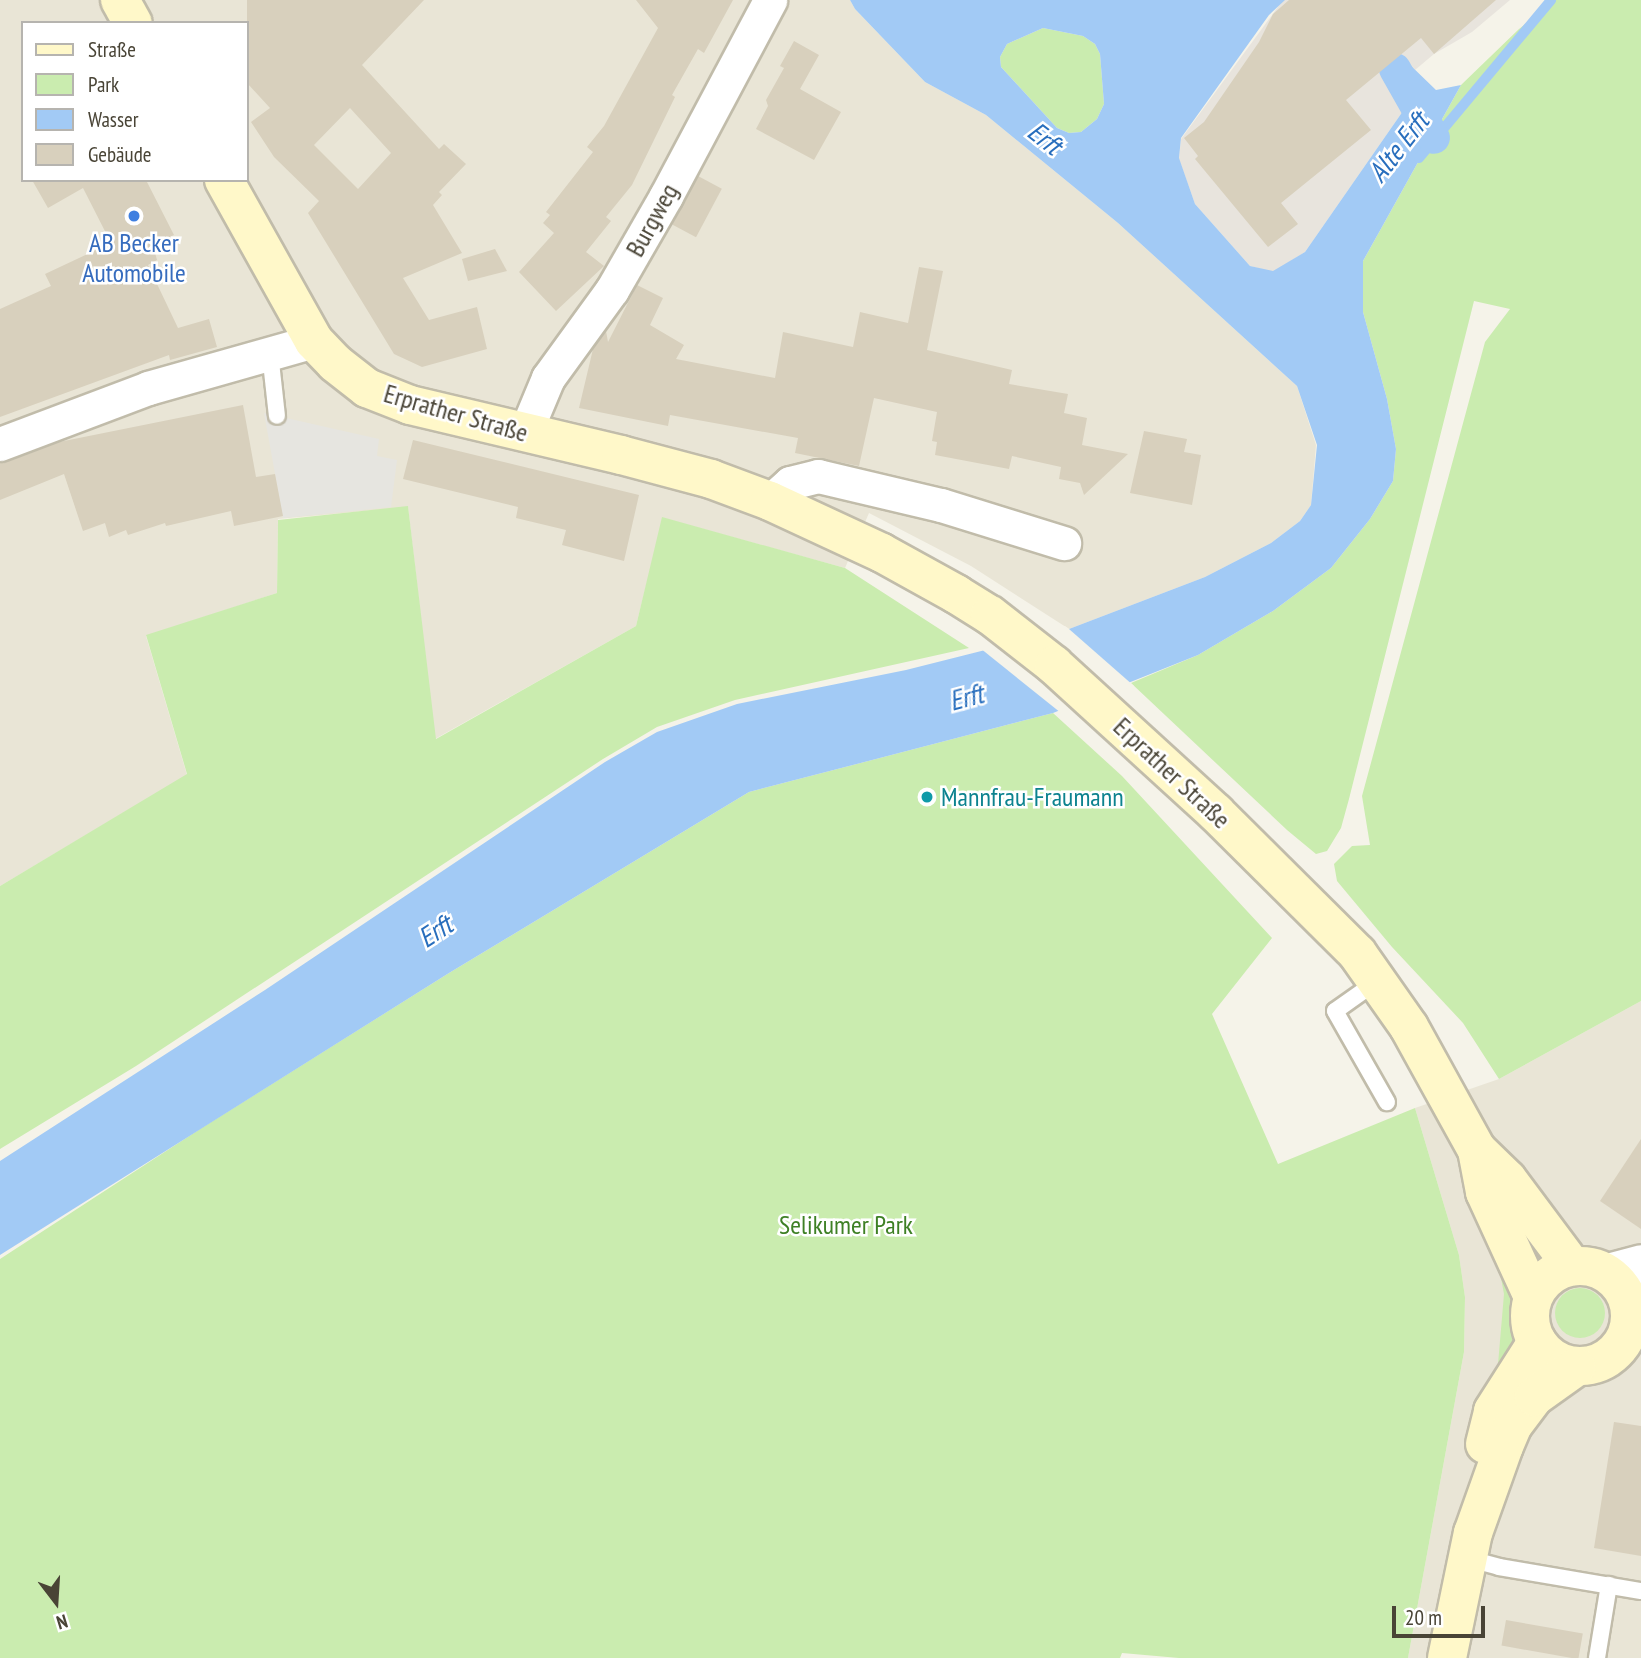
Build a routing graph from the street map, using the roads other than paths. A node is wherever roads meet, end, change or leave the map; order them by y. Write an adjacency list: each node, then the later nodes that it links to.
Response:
1 (120, 0): 3 (main road)
2 (770, 0): 8 (street, Burgweg)
3 (132, 21)
4 (225, 182): 5 (main road, Erprather Straße)
5 (314, 341): 6 (street); 8 (main road, Erprather Straße)
6 (270, 353): 7 (lane); 9 (street)
7 (277, 416)
8 (525, 433): 10 (main road, Erprather Straße)
9 (0, 444)
10 (770, 500): 11 (street); 12 (main road, Erprather Straße)
11 (1064, 543)
12 (1378, 981): 13 (lane); 14 (main road, Erprather Straße)
13 (1387, 1102)
14 (1477, 1150): 16 (main road, Erprather Straße); 17 (main road, Erprather Straße)
15 (1641, 1261): 16 (street)
16 (1588, 1268): 17 (main road); 18 (main road, Erprather Straße)
17 (1533, 1297): 19 (main road, Erprather Straße)
18 (1624, 1334): 19 (main road); 20 (main road)
19 (1537, 1342): 20 (main road)
20 (1470, 1545): 21 (lane); 23 (main road)
21 (1609, 1585): 22 (lane); 24 (lane)
22 (1641, 1591)
23 (1447, 1658)
24 (1597, 1658)

